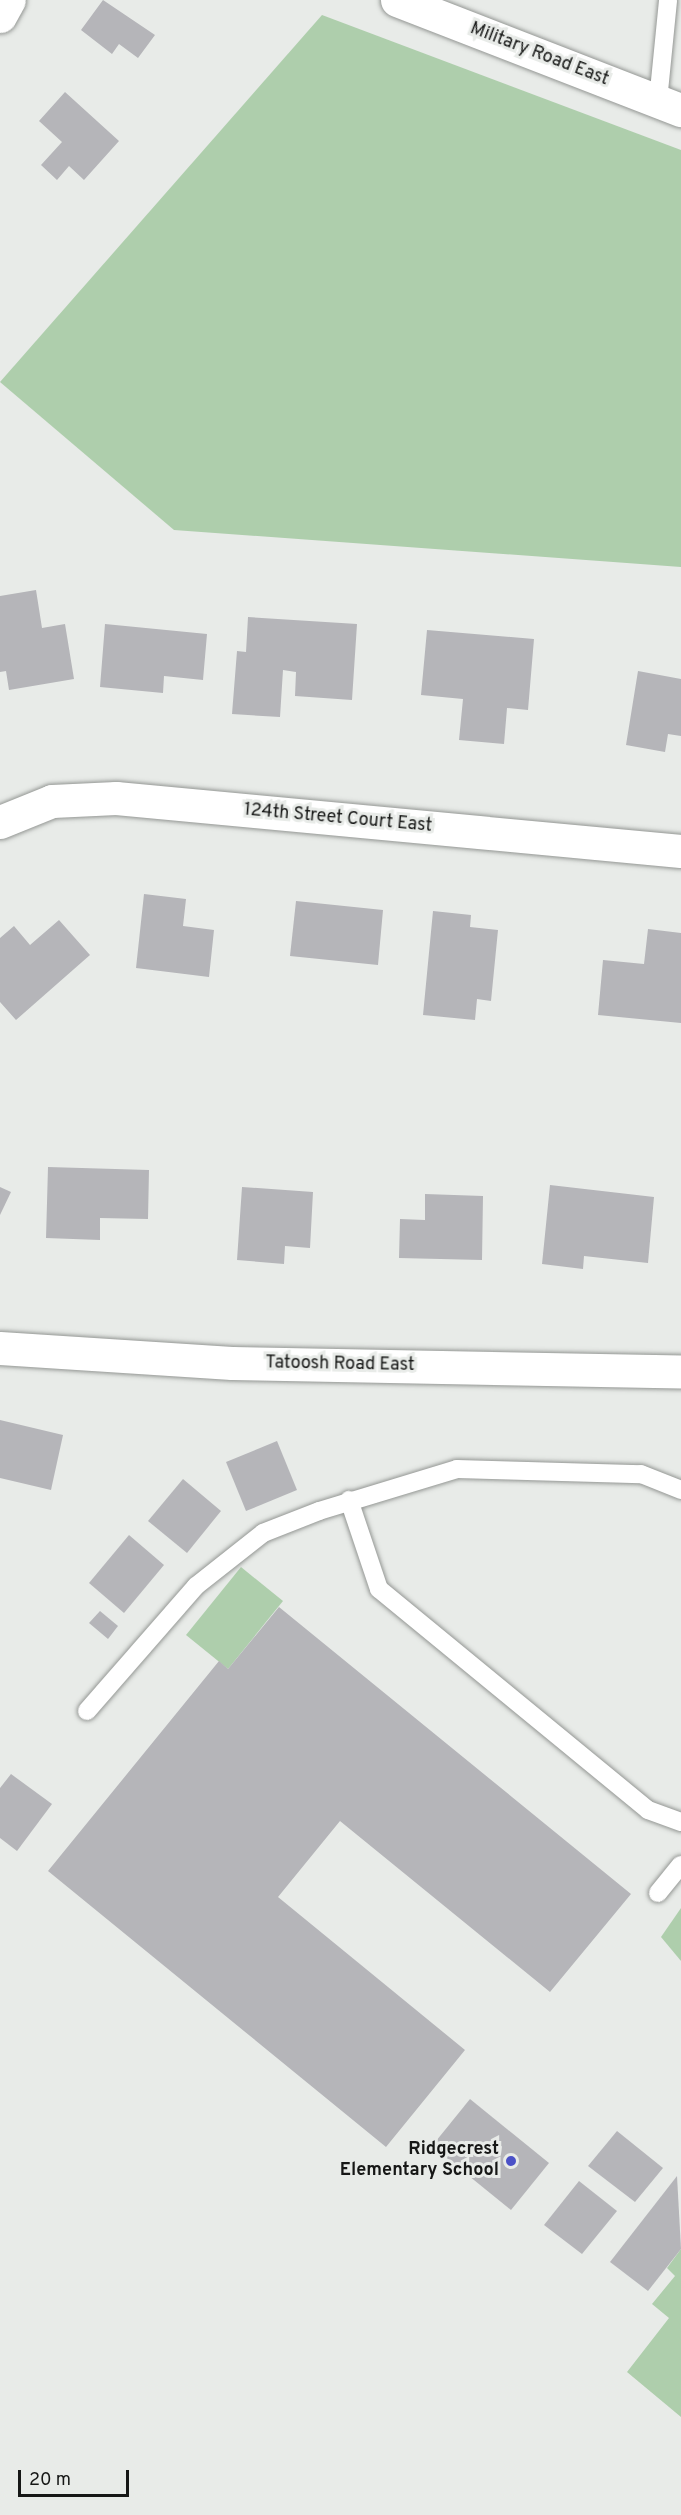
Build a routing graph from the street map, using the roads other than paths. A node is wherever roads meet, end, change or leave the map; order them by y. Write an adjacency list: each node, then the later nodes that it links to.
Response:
1 (9, 0): 4 (street)
2 (397, 0): 5 (street, Military Road East)
3 (668, 0): 5 (lane)
4 (0, 16)
5 (669, 105)
6 (0, 822): 7 (street, 124th Street Court East)
7 (681, 851)
8 (0, 1348): 9 (street, Tatoosh Road East)
9 (681, 1372)
10 (681, 1490): 11 (lane)
11 (349, 1500): 12 (lane); 13 (lane)
12 (87, 1711)
13 (681, 1822)
14 (681, 1865): 15 (lane)
15 (658, 1893)

